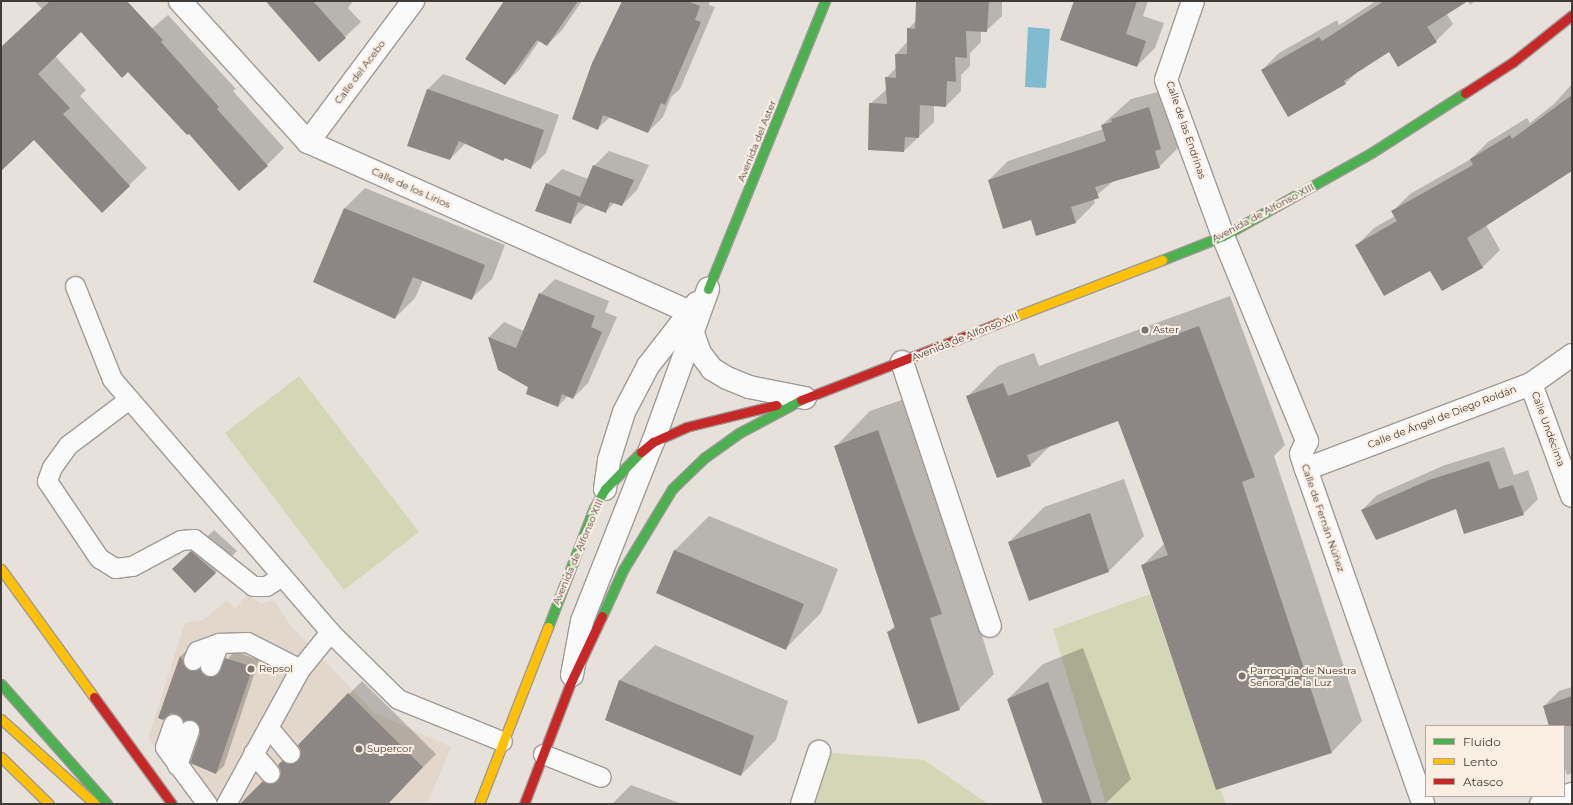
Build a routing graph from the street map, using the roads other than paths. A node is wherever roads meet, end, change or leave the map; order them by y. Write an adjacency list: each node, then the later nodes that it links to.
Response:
1 (180, 1): 6 (street, Calle de los Lirios)
2 (413, 1): 6 (street, Calle del Acebo)
3 (825, 1): 9 (main road, Avenida del Aster)
4 (1193, 1): 7 (street, Calle de las Endrinas)
5 (1572, 14): 7 (main road, Avenida de Alfonso XIII)
6 (308, 142): 10 (street, Calle de los Lirios)
7 (1223, 236): 12 (main road, Avenida de Alfonso XIII); 17 (street, Calle de Fernán Núñez)
8 (75, 286): 15 (lane)
9 (708, 289): 10 (street)
10 (691, 322): 14 (street); 16 (street); 18 (street)
11 (1572, 355): 13 (street, Calle de Ángel de Diego Roldán)
12 (902, 362): 14 (main road, Avenida de Alfonso XIII); 22 (street, Avenida de Alfonso XIII)
13 (1531, 384): 17 (street, Calle de Ángel de Diego Roldán); 19 (street, Calle Undécima)
14 (805, 398): 16 (main road, Avenida de Alfonso XIII); 27 (main road, Avenida de Alfonso XIII)
15 (129, 399): 21 (lane); 21 (lane)
16 (653, 442): 18 (main road, Avenida de Alfonso XIII); 27 (street)
17 (1306, 469): 49 (street, Calle de Fernán Núñez)
18 (605, 488): 31 (main road, Avenida de Alfonso XIII)
19 (1572, 496)
20 (1, 568): 43 (main road)
21 (282, 576): 23 (lane)
22 (990, 626)
23 (330, 632): 25 (lane); 31 (lane)
24 (202, 663): 25 (lane)
25 (300, 669): 30 (lane)
26 (1, 684): 42 (main road)
27 (570, 684): 35 (main road, Avenida de Alfonso XIII)
28 (1, 719): 41 (main road)
29 (181, 727): 44 (lane)
30 (268, 727): 33 (lane); 34 (lane)
31 (502, 741): 46 (main road, Avenida de Alfonso XIII)
32 (819, 752): 48 (street)
33 (253, 753): 37 (lane); 45 (lane)
34 (290, 753)
35 (543, 754): 38 (lane); 47 (main road, Avenida de Alfonso XIII)
36 (1, 757): 40 (main road)
37 (270, 773)
38 (601, 777)
39 (1563, 797): 50 (street)
40 (49, 804)
41 (95, 804)
42 (107, 804)
43 (172, 804)
44 (207, 804)
45 (226, 804)
46 (479, 804)
47 (524, 804)
48 (802, 804)
49 (1423, 804)
50 (1541, 804)

